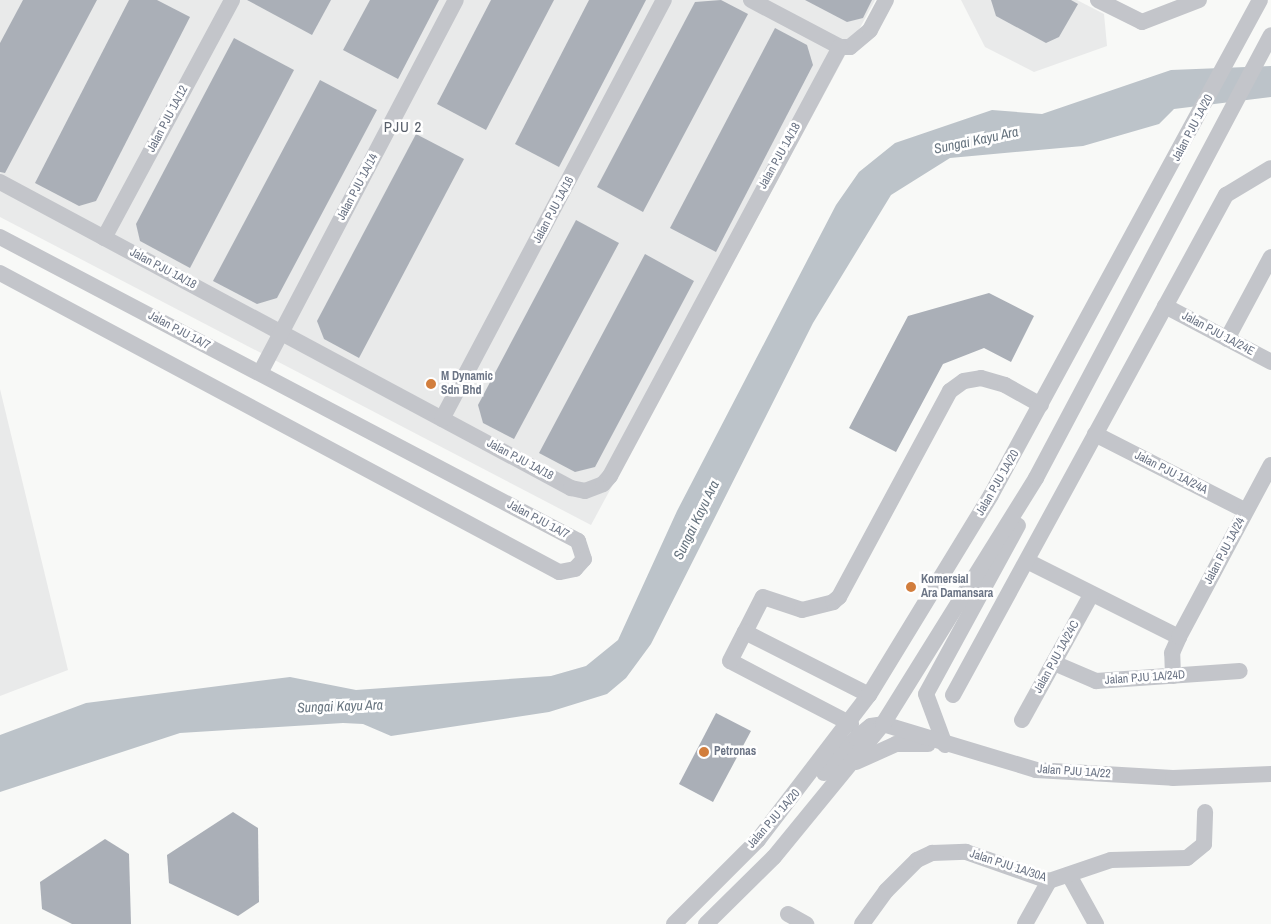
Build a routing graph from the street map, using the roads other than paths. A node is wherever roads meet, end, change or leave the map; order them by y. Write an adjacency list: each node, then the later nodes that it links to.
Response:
1 (232, 0): 14 (street, Jalan PJU 1A/12)
2 (456, 0): 18 (street, Jalan PJU 1A/14)
3 (664, 0): 23 (street, Jalan PJU 1A/16)
4 (751, 0): 10 (street)
5 (886, 0): 10 (street)
6 (1098, 0): 7 (street)
7 (1199, 0)
8 (1260, 0): 22 (street, Jalan PJU 1A/20)
9 (1271, 36): 26 (street, Jalan PJU 1A/20)
10 (840, 47): 23 (street, Jalan PJU 1A/18)
11 (1271, 168): 17 (street)
12 (0, 182): 14 (street, Jalan PJU 1A/18)
13 (0, 237): 21 (street, Jalan PJU 1A/7)
14 (104, 238): 18 (street, Jalan PJU 1A/18)
15 (1271, 257): 19 (street)
16 (0, 274): 21 (street, Jalan PJU 1A/7)
17 (1165, 306): 19 (street, Jalan PJU 1A/24E); 24 (street)
18 (282, 333): 21 (street, Jalan PJU 1A/14); 23 (street, Jalan PJU 1A/18)
19 (1228, 339): 20 (street, Jalan PJU 1A/24E)
20 (1271, 362)
21 (260, 373)
22 (1041, 405): 30 (street); 36 (street, Jalan PJU 1A/20)
23 (442, 419)
24 (1095, 434): 27 (street, Jalan PJU 1A/24A); 28 (street)
25 (1271, 465): 27 (street, Jalan PJU 1A/24)
26 (1036, 478): 39 (street, Jalan PJU 1A/20); 40 (street)
27 (1246, 511): 31 (street, Jalan PJU 1A/24)
28 (1027, 561): 29 (street); 35 (street)
29 (1091, 595): 31 (street); 32 (street, Jalan PJU 1A/24C)
30 (745, 632): 36 (street); 38 (street)
31 (1179, 637): 34 (street, Jalan PJU 1A/24)
32 (1054, 663): 34 (street, Jalan PJU 1A/24D); 37 (street, Jalan PJU 1A/24C)
33 (1240, 671): 34 (street, Jalan PJU 1A/24D)
34 (1173, 676)
35 (953, 695)
36 (869, 696): 38 (street, Jalan PJU 1A/20)
37 (1022, 720)
38 (851, 724): 43 (street, Jalan PJU 1A/20)
39 (883, 724): 40 (street, Jalan PJU 1A/22); 41 (street, Jalan PJU 1A/20); 43 (street)
40 (945, 745): 41 (street); 42 (street, Jalan PJU 1A/22)
41 (843, 772): 49 (street, Jalan PJU 1A/20)
42 (1271, 774)
43 (806, 781): 48 (street, Jalan PJU 1A/20)
44 (1205, 812): 45 (street, Jalan PJU 1A/30A)
45 (1069, 875): 46 (street, Jalan PJU 1A/30A); 53 (street)
46 (1049, 881): 51 (street, Jalan PJU 1A/30A); 52 (street)
47 (788, 914): 50 (street)
48 (674, 924)
49 (706, 924)
50 (806, 924)
51 (862, 924)
52 (1025, 924)
53 (1096, 924)

